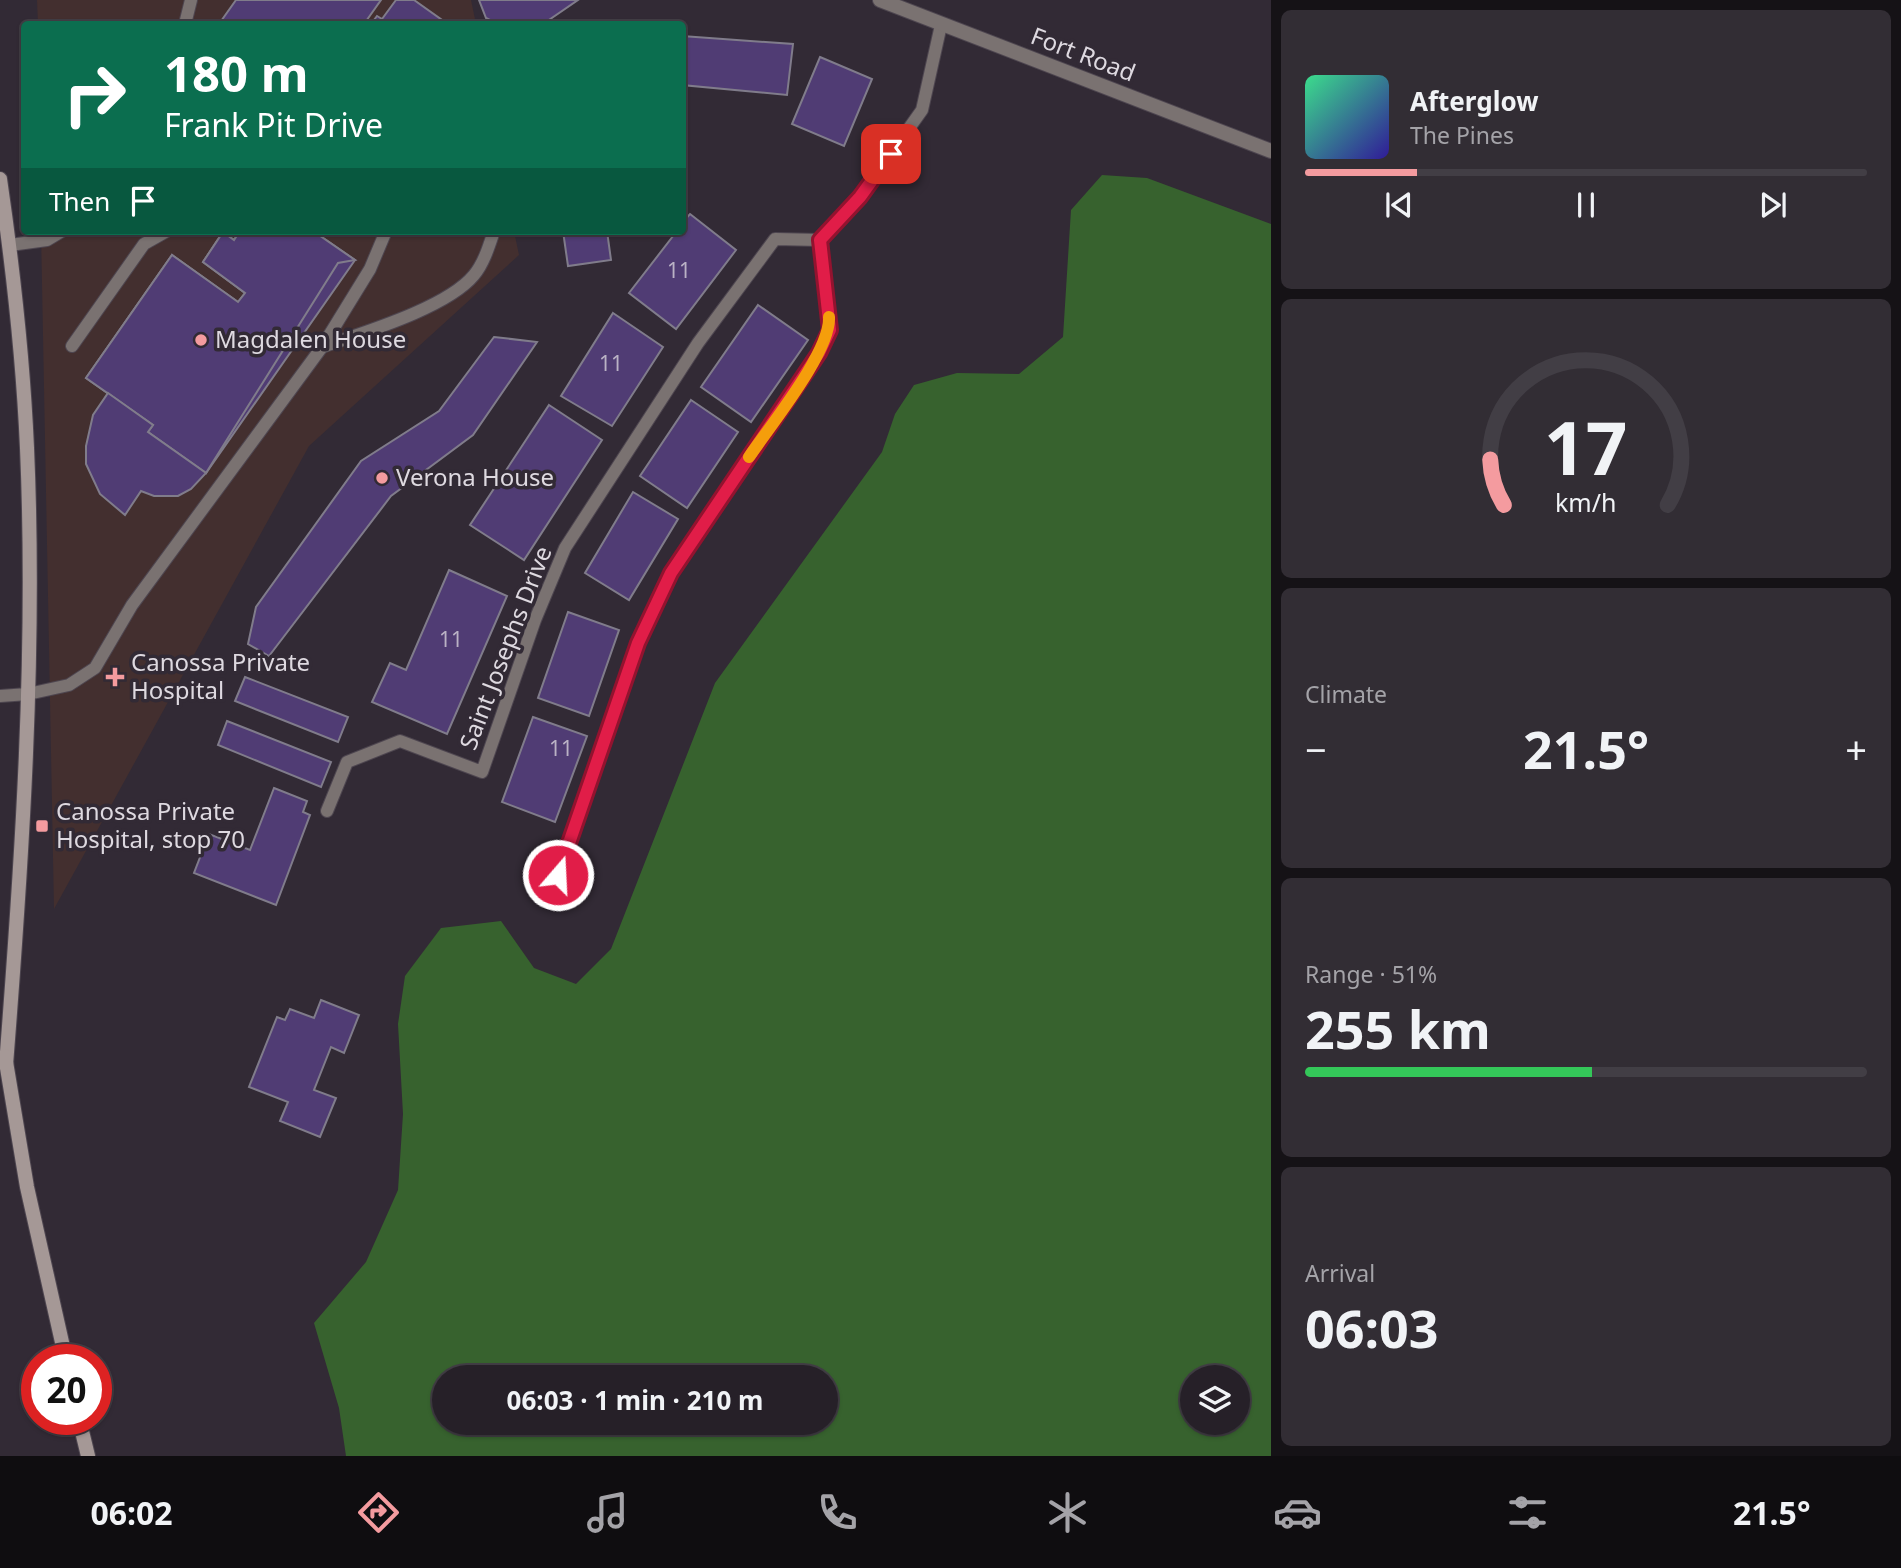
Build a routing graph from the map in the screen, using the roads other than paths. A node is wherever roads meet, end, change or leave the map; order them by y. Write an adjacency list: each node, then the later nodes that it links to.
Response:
1 (191, 0): 3 (lane)
2 (880, 0): 4 (street, Fort Road)
3 (186, 21)
4 (941, 25): 5 (street, Fort Road); 11 (lane)
5 (1271, 152)
6 (0, 179): 12 (main road)
7 (55, 235): 12 (lane)
8 (160, 235): 13 (lane)
9 (384, 235): 14 (lane)
10 (493, 235): 14 (lane)
11 (820, 240): 17 (lane, Saint Josephs Drive); 18 (lane)
12 (10, 245): 15 (main road)
13 (72, 346)
14 (322, 347): 15 (lane)
15 (28, 694): 16 (lane); 20 (main road)
16 (0, 696)
17 (327, 811)
18 (532, 868)
19 (0, 1029): 20 (main road)
20 (6, 1065): 21 (main road)
21 (62, 1344)
22 (83, 1435): 23 (main road)
23 (88, 1456)

